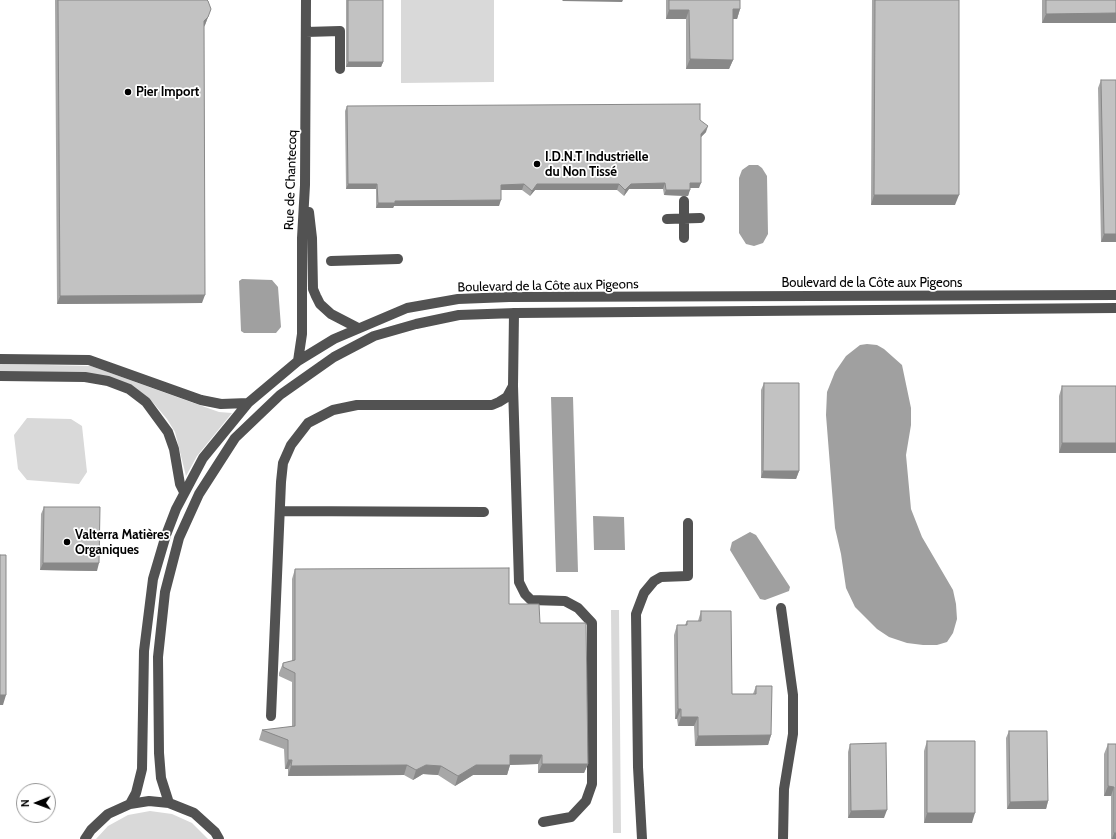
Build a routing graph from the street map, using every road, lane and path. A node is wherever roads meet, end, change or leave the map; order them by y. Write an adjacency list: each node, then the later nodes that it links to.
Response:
1 (306, 0): 2 (street, Rue de Chantecoq)
2 (306, 32): 3 (street); 4 (street, Rue de Chantecoq)
3 (340, 69)
4 (306, 185): 15 (street); 17 (street, Rue de Chantecoq)
5 (684, 201): 7 (street)
6 (667, 218): 7 (street)
7 (684, 218): 8 (street); 9 (street)
8 (700, 218)
9 (684, 238)
10 (398, 259): 11 (street)
11 (331, 261)
12 (1116, 295): 15 (street, Boulevard de la Côte aux Pigeons)
13 (1116, 308): 14 (street, Boulevard de la Côte aux Pigeons)
14 (514, 313): 19 (street); 27 (street, Boulevard de la Côte aux Pigeons)
15 (358, 328): 17 (street, Boulevard de la Côte aux Pigeons)
16 (0, 359): 20 (street)
17 (298, 361): 20 (street, Boulevard de la Côte aux Pigeons)
18 (0, 376): 21 (street)
19 (513, 386): 22 (street); 29 (street)
20 (248, 403): 21 (street, Boulevard de la Côte aux Pigeons)
21 (184, 492): 28 (street, Boulevard de la Côte aux Pigeons)
22 (280, 511): 23 (street); 26 (street)
23 (484, 512)
24 (688, 523): 32 (street)
25 (781, 608): 33 (street)
26 (271, 716)
27 (168, 803): 28 (street); 31 (street)
28 (130, 804): 30 (street)
29 (543, 822)
30 (85, 839)
31 (219, 839)
32 (642, 839)
33 (783, 839)

